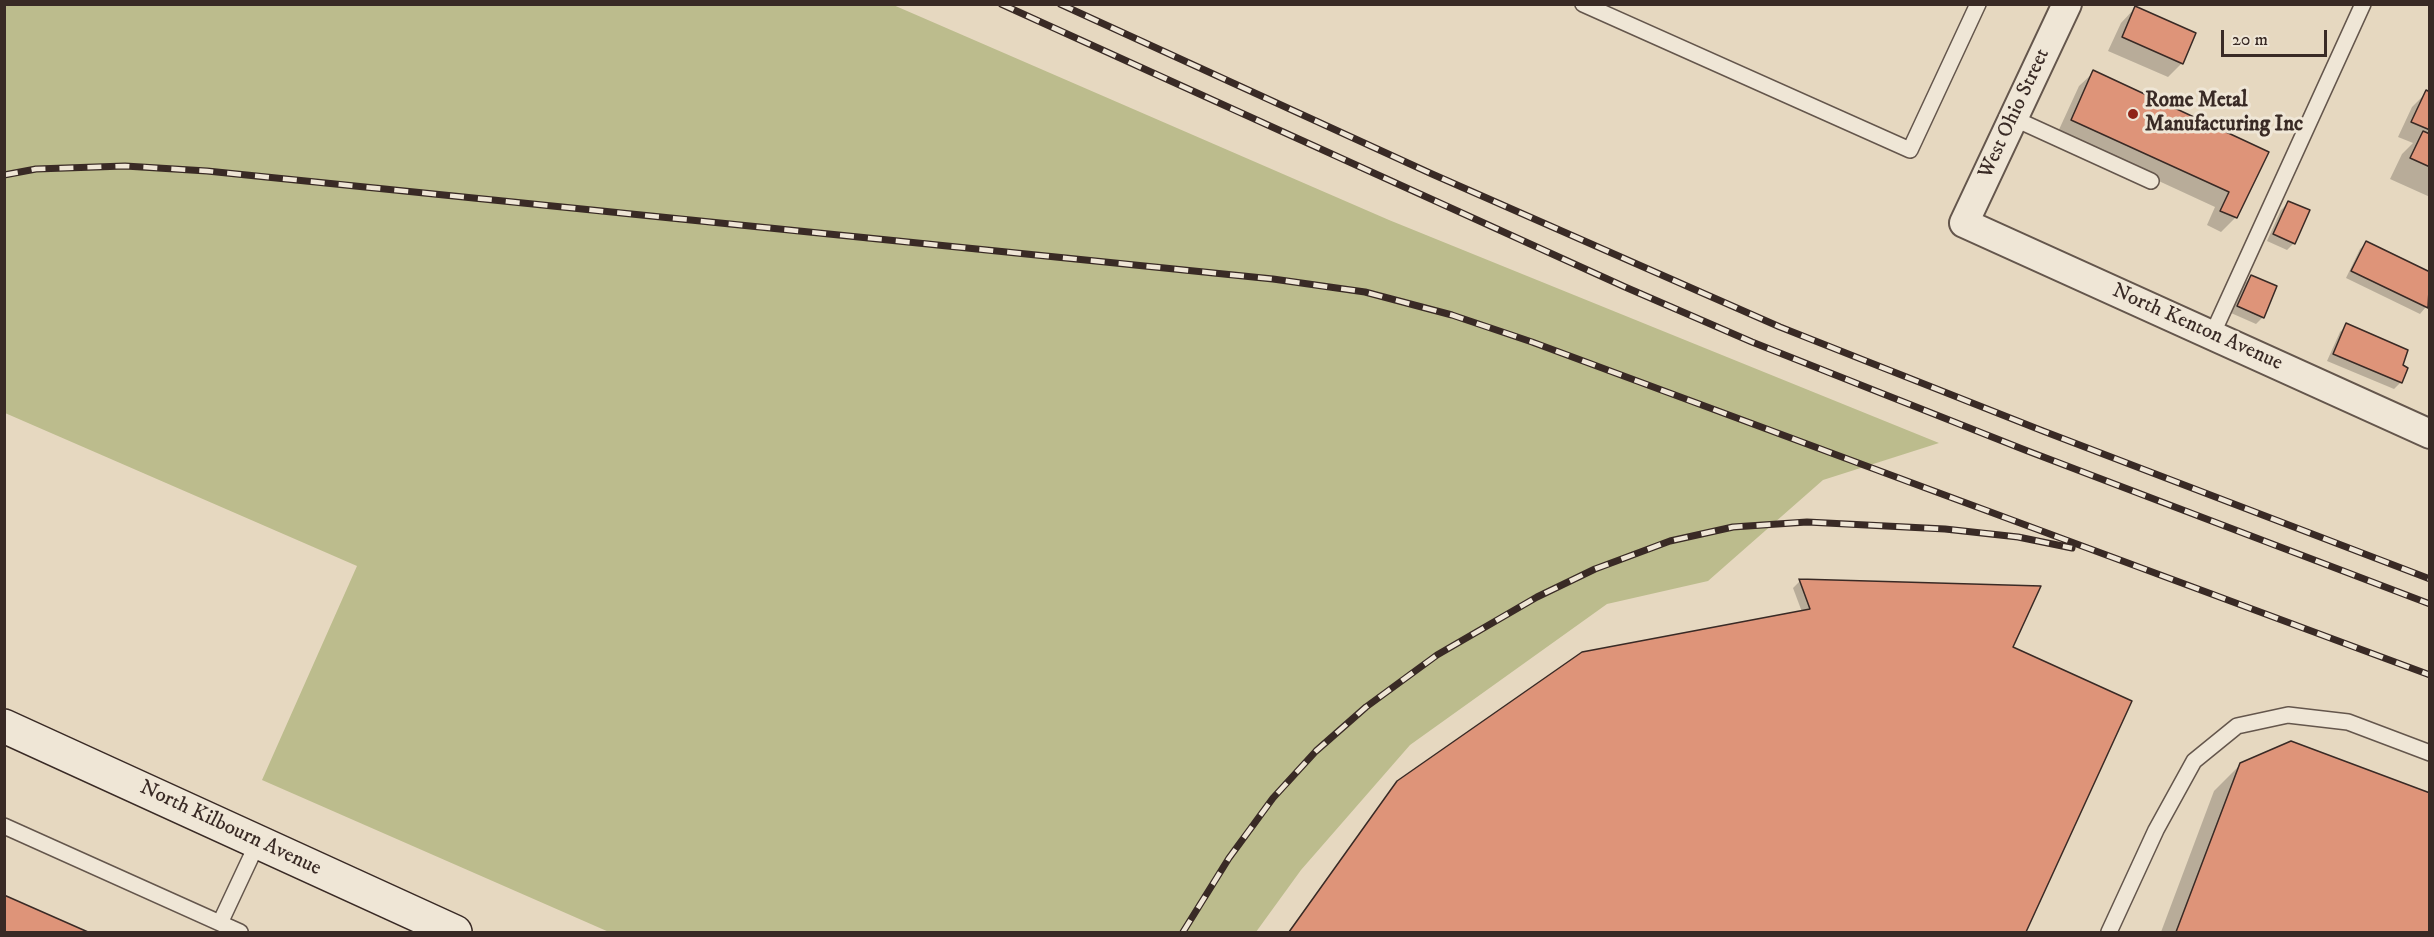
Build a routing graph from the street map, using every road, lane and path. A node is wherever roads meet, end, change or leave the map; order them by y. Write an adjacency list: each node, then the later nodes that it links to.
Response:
1 (1583, 4): 2 (lane)
2 (1978, 4)
3 (2067, 4): 5 (street, West Ohio Street)
4 (2363, 4): 8 (lane)
5 (2013, 118): 6 (lane); 7 (street, West Ohio Street)
6 (2151, 181)
7 (1964, 223): 8 (street, North Kenton Avenue)
8 (2212, 335): 9 (street, North Kenton Avenue)
9 (2430, 434)
10 (4, 726): 13 (street, North Kilbourn Avenue)
11 (2430, 753): 17 (lane)
12 (4, 826): 14 (lane)
13 (258, 842): 14 (lane); 15 (street, North Kilbourn Avenue)
14 (220, 923): 16 (lane)
15 (445, 930)
16 (240, 933)
17 (2109, 933)

